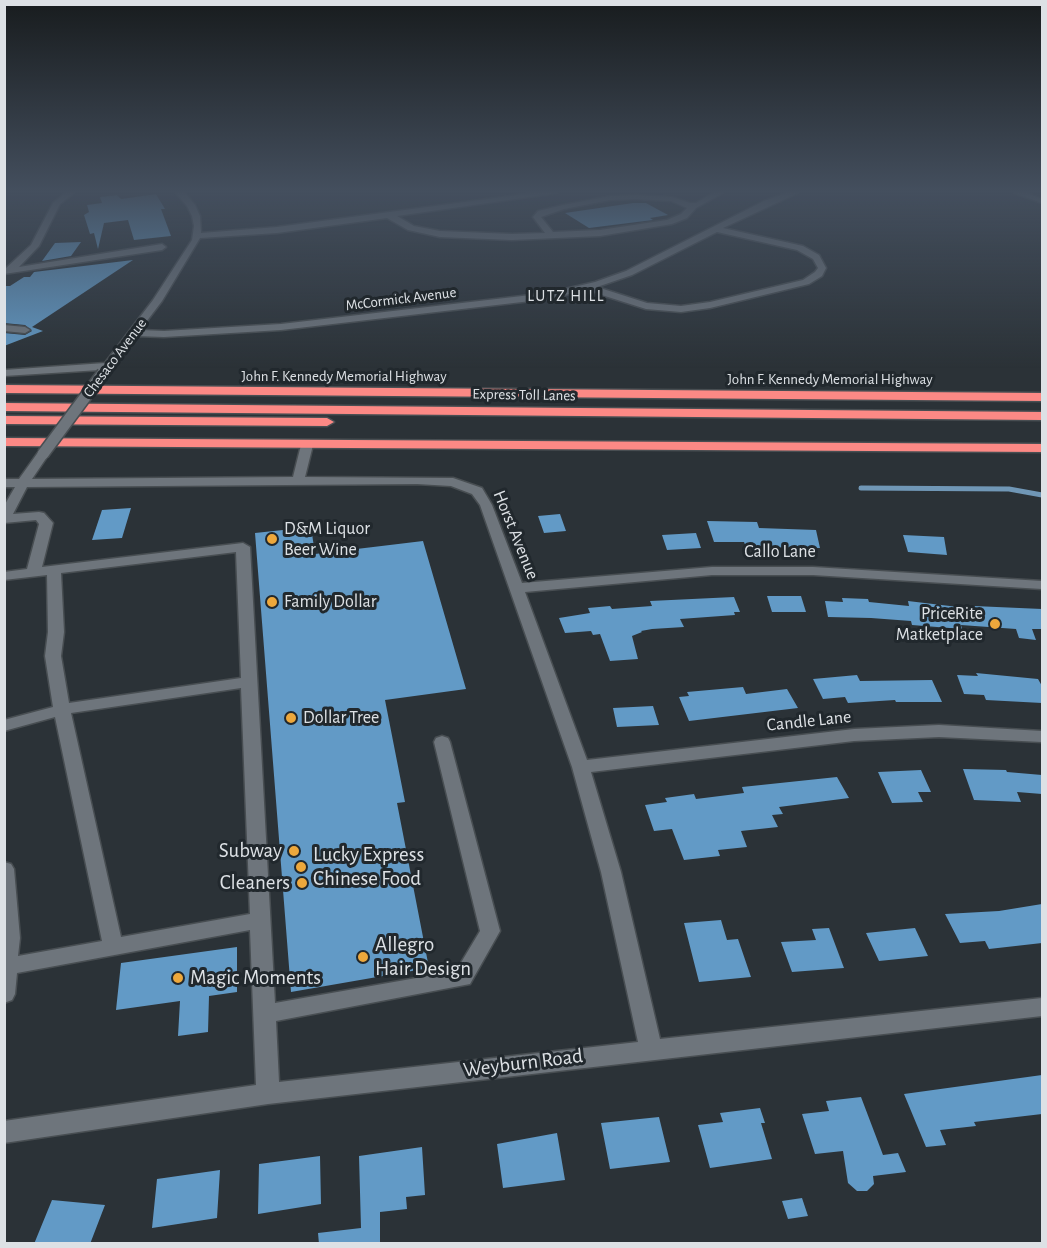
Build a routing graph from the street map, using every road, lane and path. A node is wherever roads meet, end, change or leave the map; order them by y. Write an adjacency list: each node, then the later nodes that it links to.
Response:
1 (30, 251): 6 (street)
2 (136, 251): 6 (street)
3 (188, 251): 10 (street, Chesaco Avenue)
4 (672, 251): 7 (street, McCormick Avenue)
5 (806, 251): 7 (street)
6 (6, 272)
7 (587, 287): 10 (street, McCormick Avenue)
8 (4, 327): 9 (street)
9 (25, 330)
10 (134, 333): 11 (street, Chesaco Avenue)
11 (106, 369): 12 (street); 24 (street, Chesaco Avenue, bridge)
12 (4, 374)
13 (4, 389): 14 (highway, John F. Kennedy Memorial Highway)
14 (1042, 397)
15 (4, 407): 16 (highway, Express Toll Lanes)
16 (1042, 416)
17 (4, 420): 18 (highway, Express Toll Lanes)
18 (1042, 428)
19 (4, 442): 20 (highway)
20 (307, 445): 21 (highway); 22 (street)
21 (1042, 448)
22 (298, 482): 24 (street, Horst Avenue); 30 (street, Horst Avenue)
23 (4, 483): 24 (street, Horst Avenue)
24 (23, 483): 25 (street, Chesaco Avenue)
25 (5, 518): 27 (street)
26 (54, 570): 27 (street); 31 (street); 32 (street)
27 (33, 573): 28 (street)
28 (4, 576)
29 (1042, 585): 30 (street, Callo Lane)
30 (517, 588): 36 (street, Horst Avenue)
31 (249, 682): 32 (street); 39 (street)
32 (62, 710): 33 (street); 40 (street)
33 (4, 726)
34 (1042, 736): 36 (street, Candle Lane)
35 (442, 742): 44 (street)
36 (581, 767): 45 (street, Horst Avenue)
37 (4, 868): 38 (street)
38 (7, 911): 41 (street)
39 (261, 920): 40 (street); 44 (street)
40 (113, 946): 41 (street)
41 (8, 966): 42 (street)
42 (4, 994)
43 (1042, 1007): 45 (street, Weyburn Road)
44 (265, 1014): 46 (street)
45 (651, 1048): 46 (street, Weyburn Road)
46 (268, 1094): 47 (street, Weyburn Road)
47 (4, 1132)

